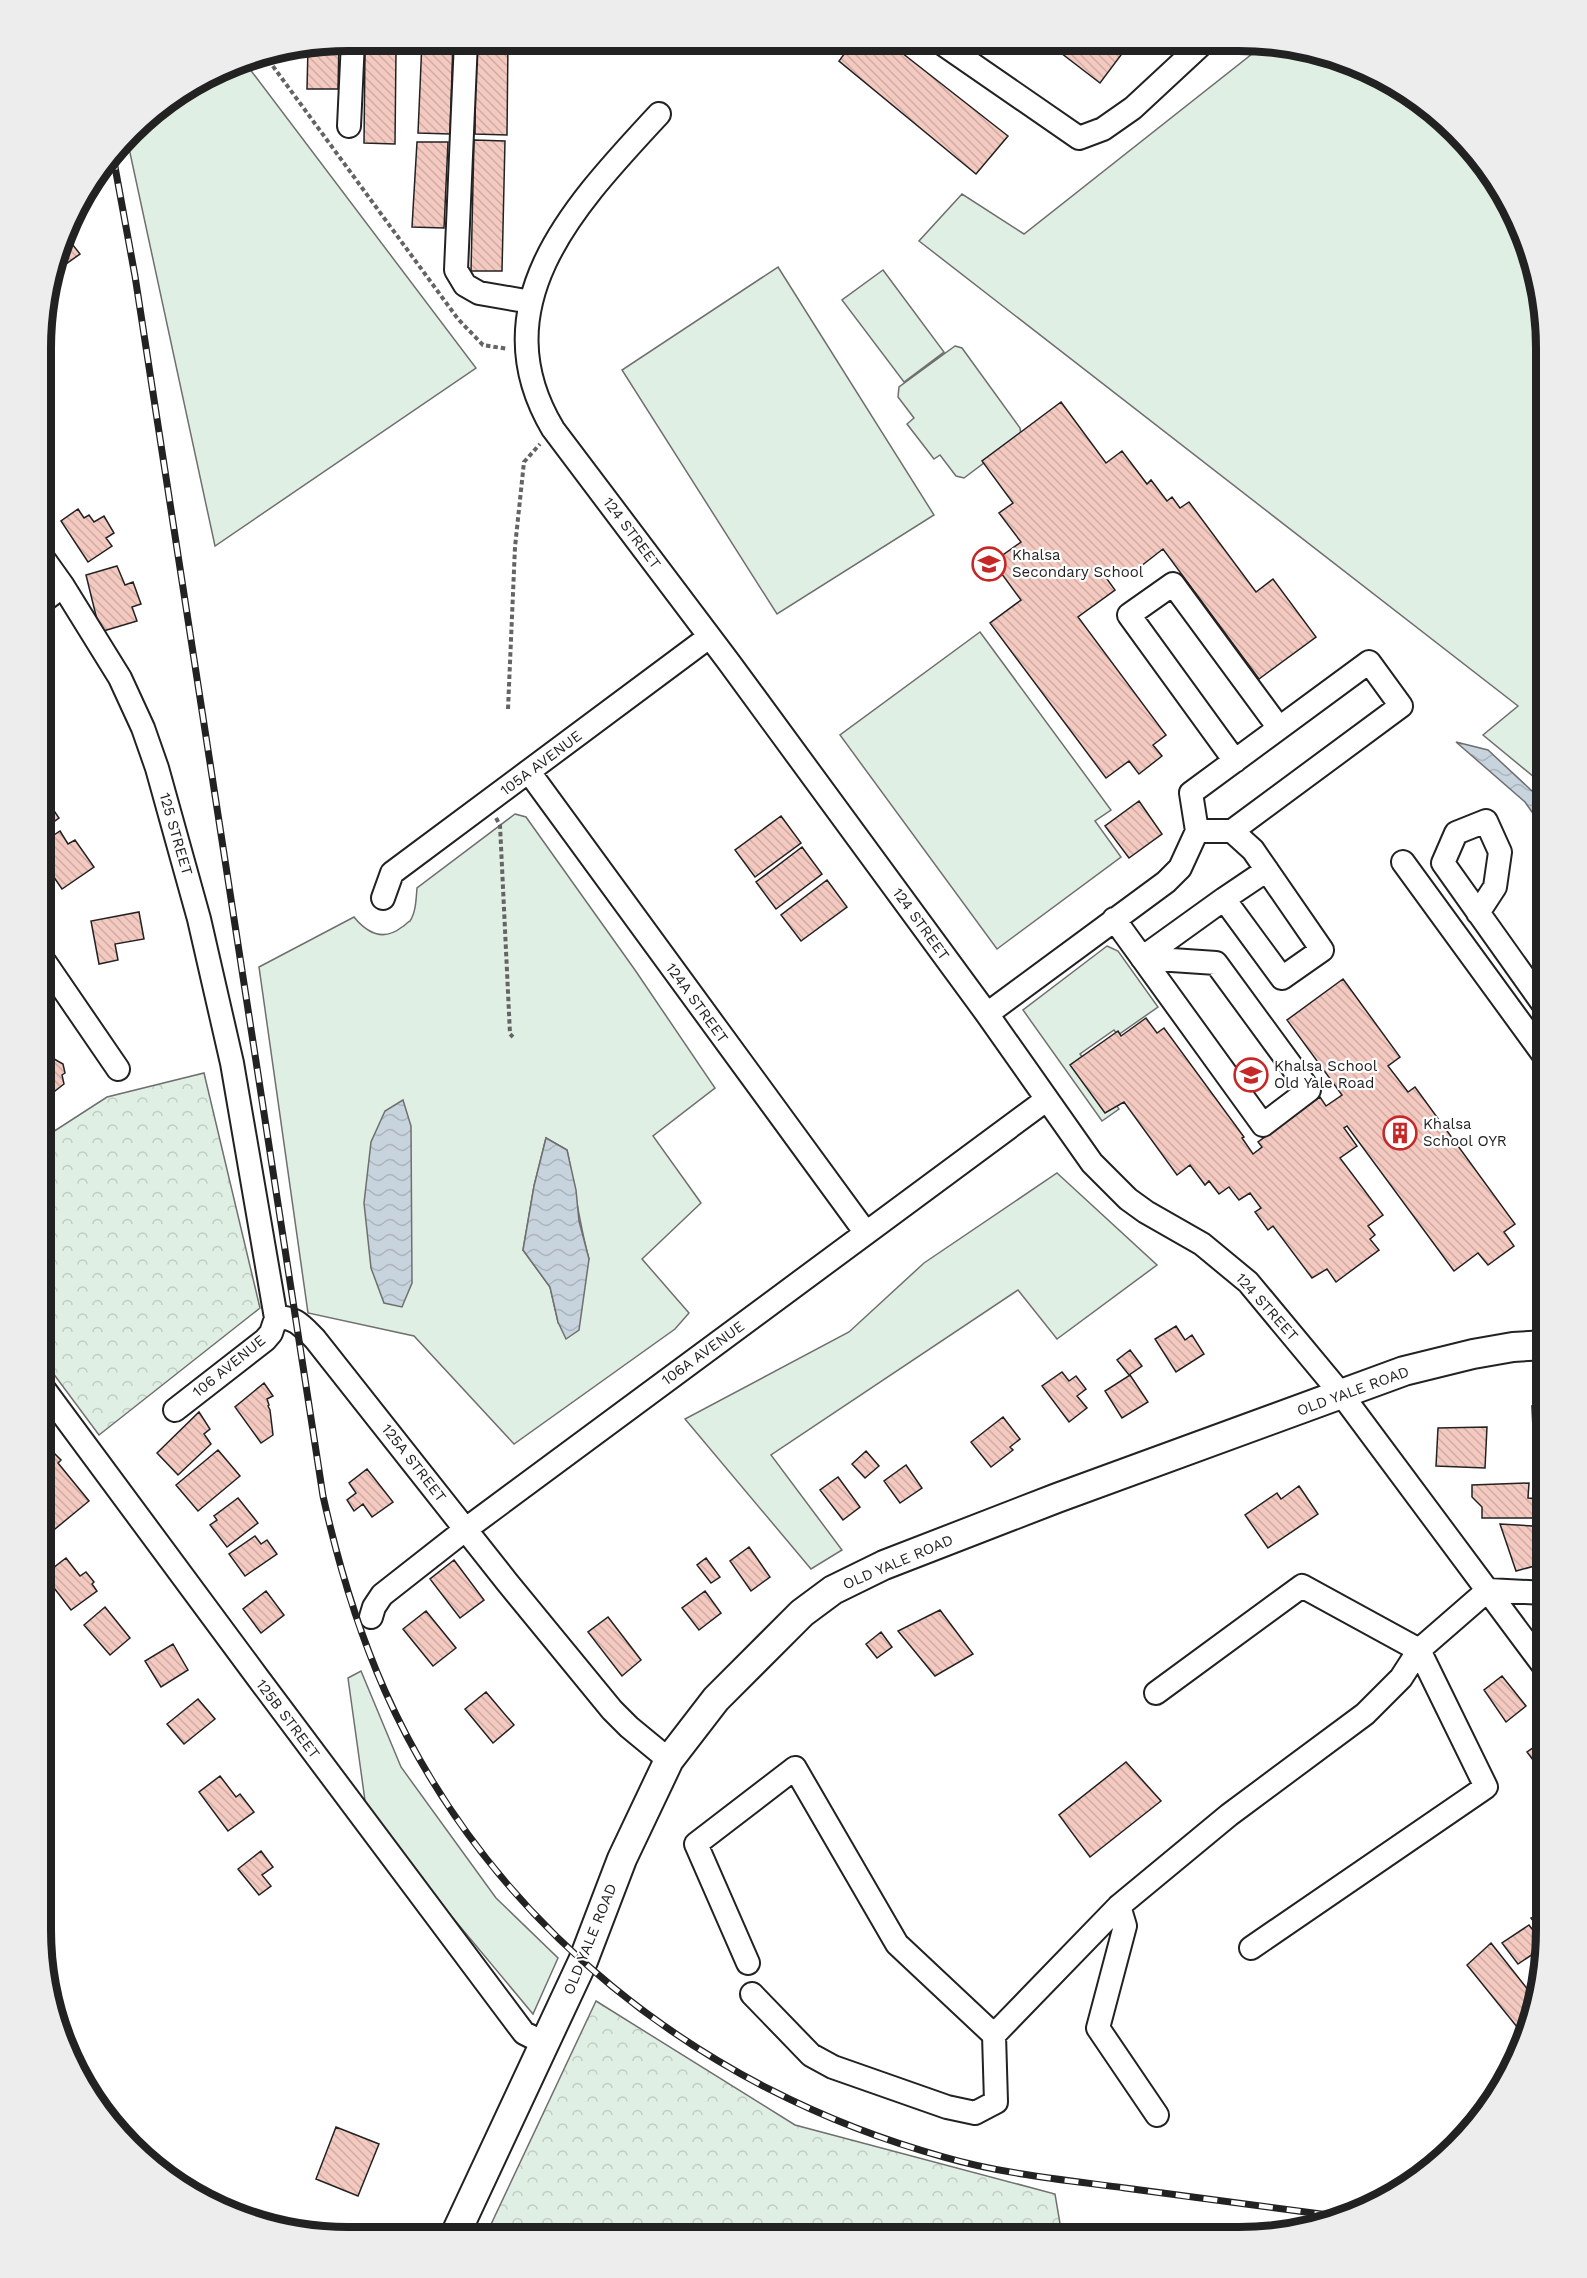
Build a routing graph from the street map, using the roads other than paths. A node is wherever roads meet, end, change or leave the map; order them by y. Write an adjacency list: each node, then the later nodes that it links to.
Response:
1 (352, 51): 6 (street)
2 (466, 51): 7 (street)
3 (953, 51): 4 (street)
4 (1194, 51)
5 (659, 114): 7 (street, 124 STREET)
6 (349, 126)
7 (531, 302): 11 (street, 124 STREET)
8 (51, 569): 9 (street, 125 STREET)
9 (63, 586): 10 (street); 31 (street, 125 STREET)
10 (51, 595)
11 (709, 637): 14 (street, 105A AVENUE); 26 (street, 124 STREET)
12 (1279, 728): 13 (street); 13 (street); 16 (street)
13 (1235, 761): 15 (street)
14 (529, 772): 19 (street, 105A AVENUE); 30 (street, 124A STREET)
15 (1197, 831): 16 (street); 22 (street)
16 (1232, 831): 18 (street)
17 (1403, 862): 27 (street)
18 (1267, 870): 20 (street); 20 (street)
19 (382, 898)
20 (1224, 899): 23 (street)
21 (1478, 913): 25 (street)
22 (1114, 919): 23 (street); 26 (street)
23 (1142, 958): 23 (street)
24 (51, 971): 28 (street)
25 (1536, 994)
26 (987, 1014): 29 (street, 124 STREET)
27 (1536, 1044)
28 (118, 1070)
29 (1046, 1100): 30 (street, 106A AVENUE); 33 (street, 124 STREET)
30 (866, 1233): 36 (street, 106A AVENUE)
31 (276, 1318): 35 (street, 106 AVENUE); 36 (street, 125A STREET)
32 (1536, 1346): 33 (main road, OLD YALE ROAD)
33 (1342, 1395): 37 (street, 124 STREET); 43 (main road, OLD YALE ROAD)
34 (51, 1399): 49 (street, 125B STREET)
35 (175, 1410)
36 (466, 1528): 39 (street, 106A AVENUE); 43 (street, 125A STREET)
37 (1488, 1590): 38 (street); 40 (street); 41 (street, 124 STREET)
38 (1536, 1592)
39 (371, 1617)
40 (1419, 1650): 42 (street); 44 (street); 45 (street)
41 (1536, 1655)
42 (1156, 1694)
43 (669, 1760): 49 (main road, OLD YALE ROAD)
44 (1119, 1906): 48 (street); 50 (street)
45 (1251, 1948)
46 (748, 1963): 48 (street)
47 (752, 1994): 48 (street)
48 (994, 2035)
49 (544, 2043): 51 (main road, OLD YALE ROAD)
50 (1156, 2115)
51 (459, 2227)

